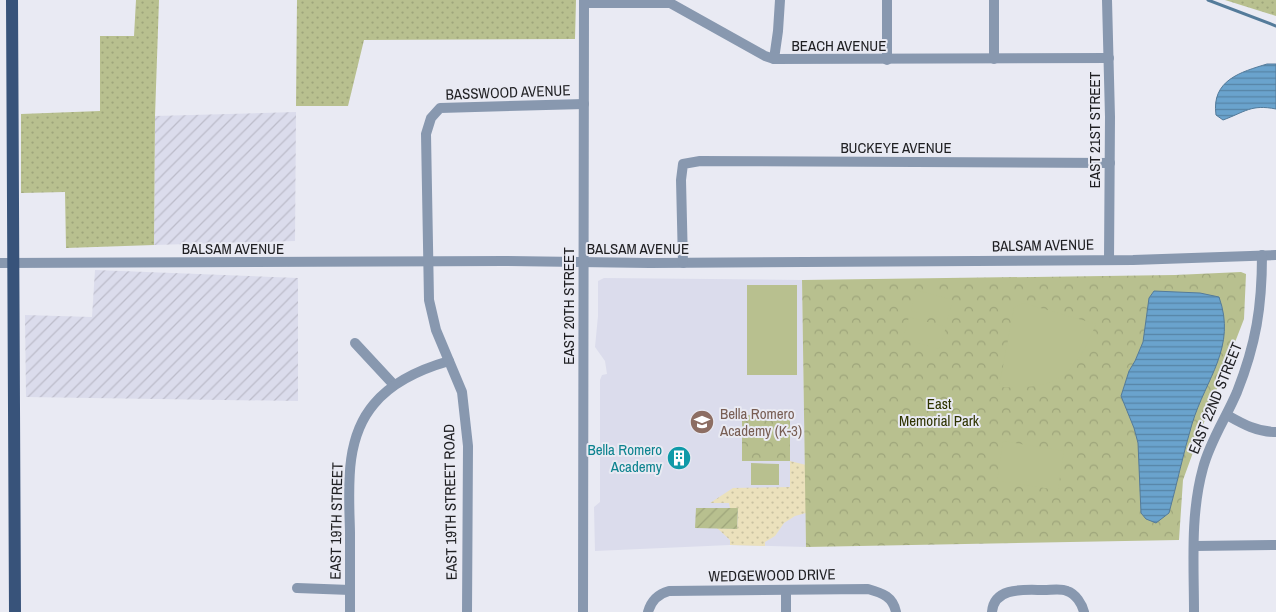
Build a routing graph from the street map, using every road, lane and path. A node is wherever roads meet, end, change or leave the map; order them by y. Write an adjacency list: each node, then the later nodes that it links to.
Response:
1 (12, 0): 18 (main road)
2 (780, 0): 8 (street)
3 (887, 0): 10 (street)
4 (994, 0): 9 (street)
5 (1107, 0): 7 (street, EAST 21ST STREET)
6 (584, 2): 8 (street, BEACH AVENUE); 11 (street, EAST 20TH STREET)
7 (1109, 58): 9 (street, BEACH AVENUE); 12 (street, EAST 21ST STREET)
8 (774, 59): 10 (street, BEACH AVENUE)
9 (994, 59): 10 (street, BEACH AVENUE)
10 (887, 60)
11 (584, 104): 16 (street, BASSWOOD AVENUE); 19 (street, EAST 20TH STREET)
12 (1110, 163): 15 (street, EAST 21ST STREET); 20 (street, BUCKEYE AVENUE)
13 (1276, 255): 14 (street, BALSAM AVENUE)
14 (1262, 256): 15 (street, BALSAM AVENUE); 24 (street, EAST 22ND STREET)
15 (1109, 260): 20 (street, BALSAM AVENUE)
16 (429, 262): 18 (street, BALSAM AVENUE); 19 (street, BALSAM AVENUE); 22 (street, EAST 19TH STREET ROAD)
17 (0, 263): 18 (street, BALSAM AVENUE)
18 (13, 263): 31 (main road)
19 (584, 263): 20 (street, BALSAM AVENUE); 34 (street, EAST 20TH STREET)
20 (682, 263)
21 (355, 343): 23 (street)
22 (449, 361): 23 (street, EAST 19TH STREET); 33 (street, EAST 19TH STREET ROAD)
23 (394, 385): 29 (street, EAST 19TH STREET)
24 (1227, 415): 25 (street); 27 (street, EAST 22ND STREET)
25 (1276, 432)
26 (1276, 545): 27 (street)
27 (1194, 546): 40 (street, EAST 22ND STREET)
28 (297, 588): 29 (street)
29 (350, 590): 32 (street, EAST 19TH STREET)
30 (786, 591): 35 (street, WEDGEWOOD DRIVE); 36 (street); 37 (street, WEDGEWOOD DRIVE)
31 (15, 612)
32 (350, 612)
33 (467, 612)
34 (583, 612)
35 (648, 612)
36 (786, 612)
37 (896, 612)
38 (992, 612): 39 (street)
39 (1084, 612)
40 (1194, 612)

